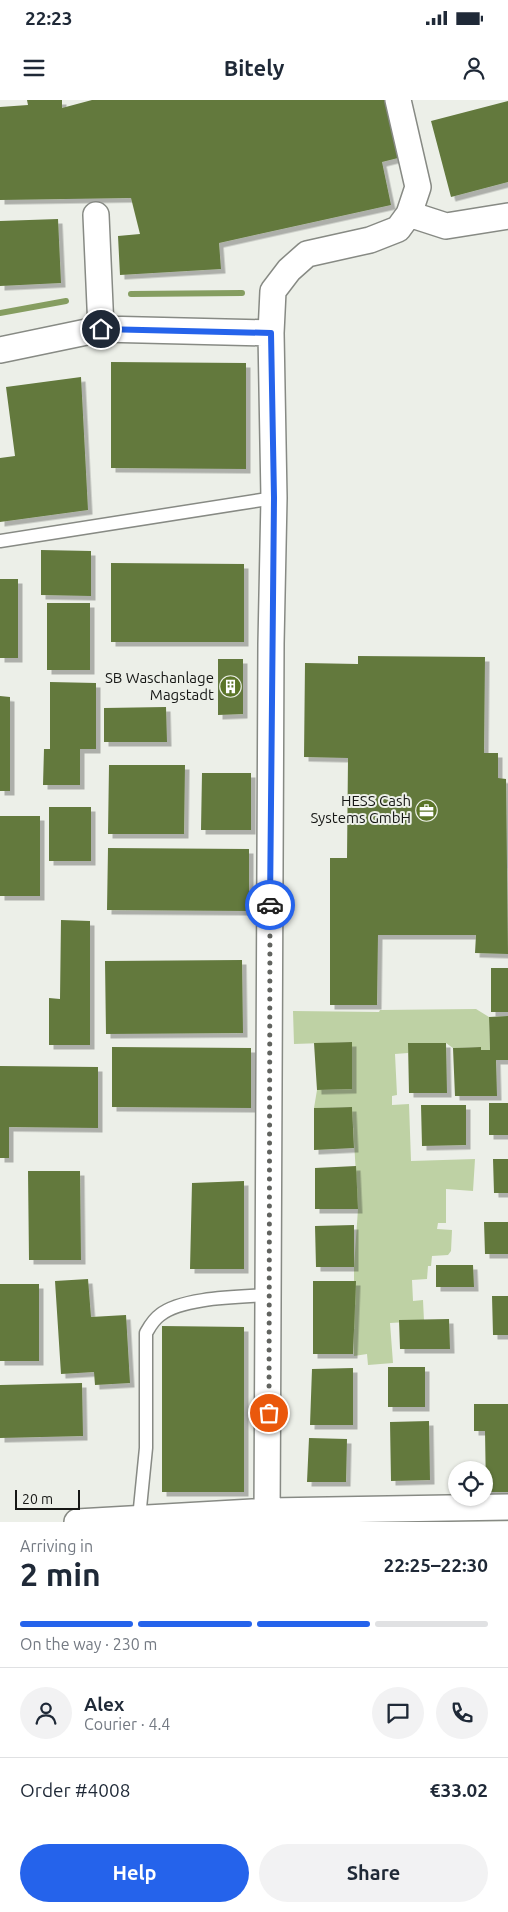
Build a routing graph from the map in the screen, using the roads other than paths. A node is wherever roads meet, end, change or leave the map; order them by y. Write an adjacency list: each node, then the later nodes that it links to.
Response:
1 (398, 100): 2 (street)
2 (409, 214): 4 (street); 6 (street)
3 (96, 215): 5 (street)
4 (508, 216)
5 (101, 329): 6 (street); 7 (street)
6 (271, 333): 8 (street)
7 (0, 350)
8 (274, 498): 9 (lane); 10 (street)
9 (0, 541)
10 (269, 1295): 12 (street); 13 (lane)
11 (508, 1506): 12 (street)
12 (268, 1516): 13 (street)
13 (140, 1518): 14 (street)
14 (77, 1522)

